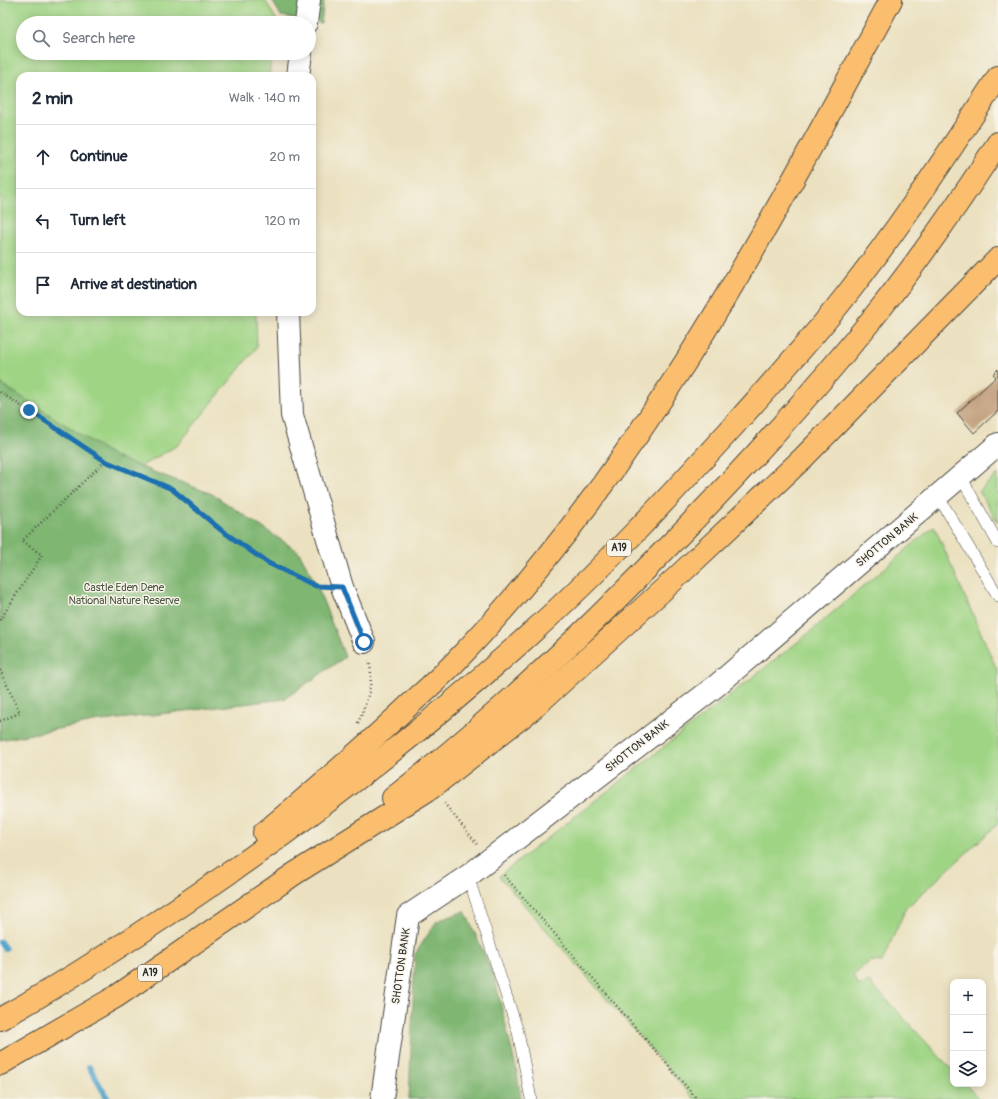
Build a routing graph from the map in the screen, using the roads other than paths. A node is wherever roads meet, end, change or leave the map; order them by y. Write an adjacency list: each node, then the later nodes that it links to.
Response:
1 (309, 0): 3 (street)
2 (891, 0): 18 (highway)
3 (307, 16)
4 (300, 60): 5 (street)
5 (299, 72)
6 (998, 77): 18 (highway, A19)
7 (998, 143): 16 (highway, A19)
8 (998, 259): 16 (highway)
9 (288, 316): 15 (street)
10 (998, 444): 11 (street, SHOTTON BANK)
11 (961, 477): 12 (street, SHOTTON BANK); 13 (lane)
12 (938, 496): 14 (lane); 17 (street, SHOTTON BANK)
13 (998, 543)
14 (998, 596)
15 (364, 642)
16 (294, 874): 20 (highway, A19)
17 (468, 876): 21 (street, SHOTTON BANK); 22 (lane)
18 (150, 928): 19 (highway, A19)
19 (0, 1018)
20 (0, 1064)
21 (382, 1099)
22 (531, 1099)

